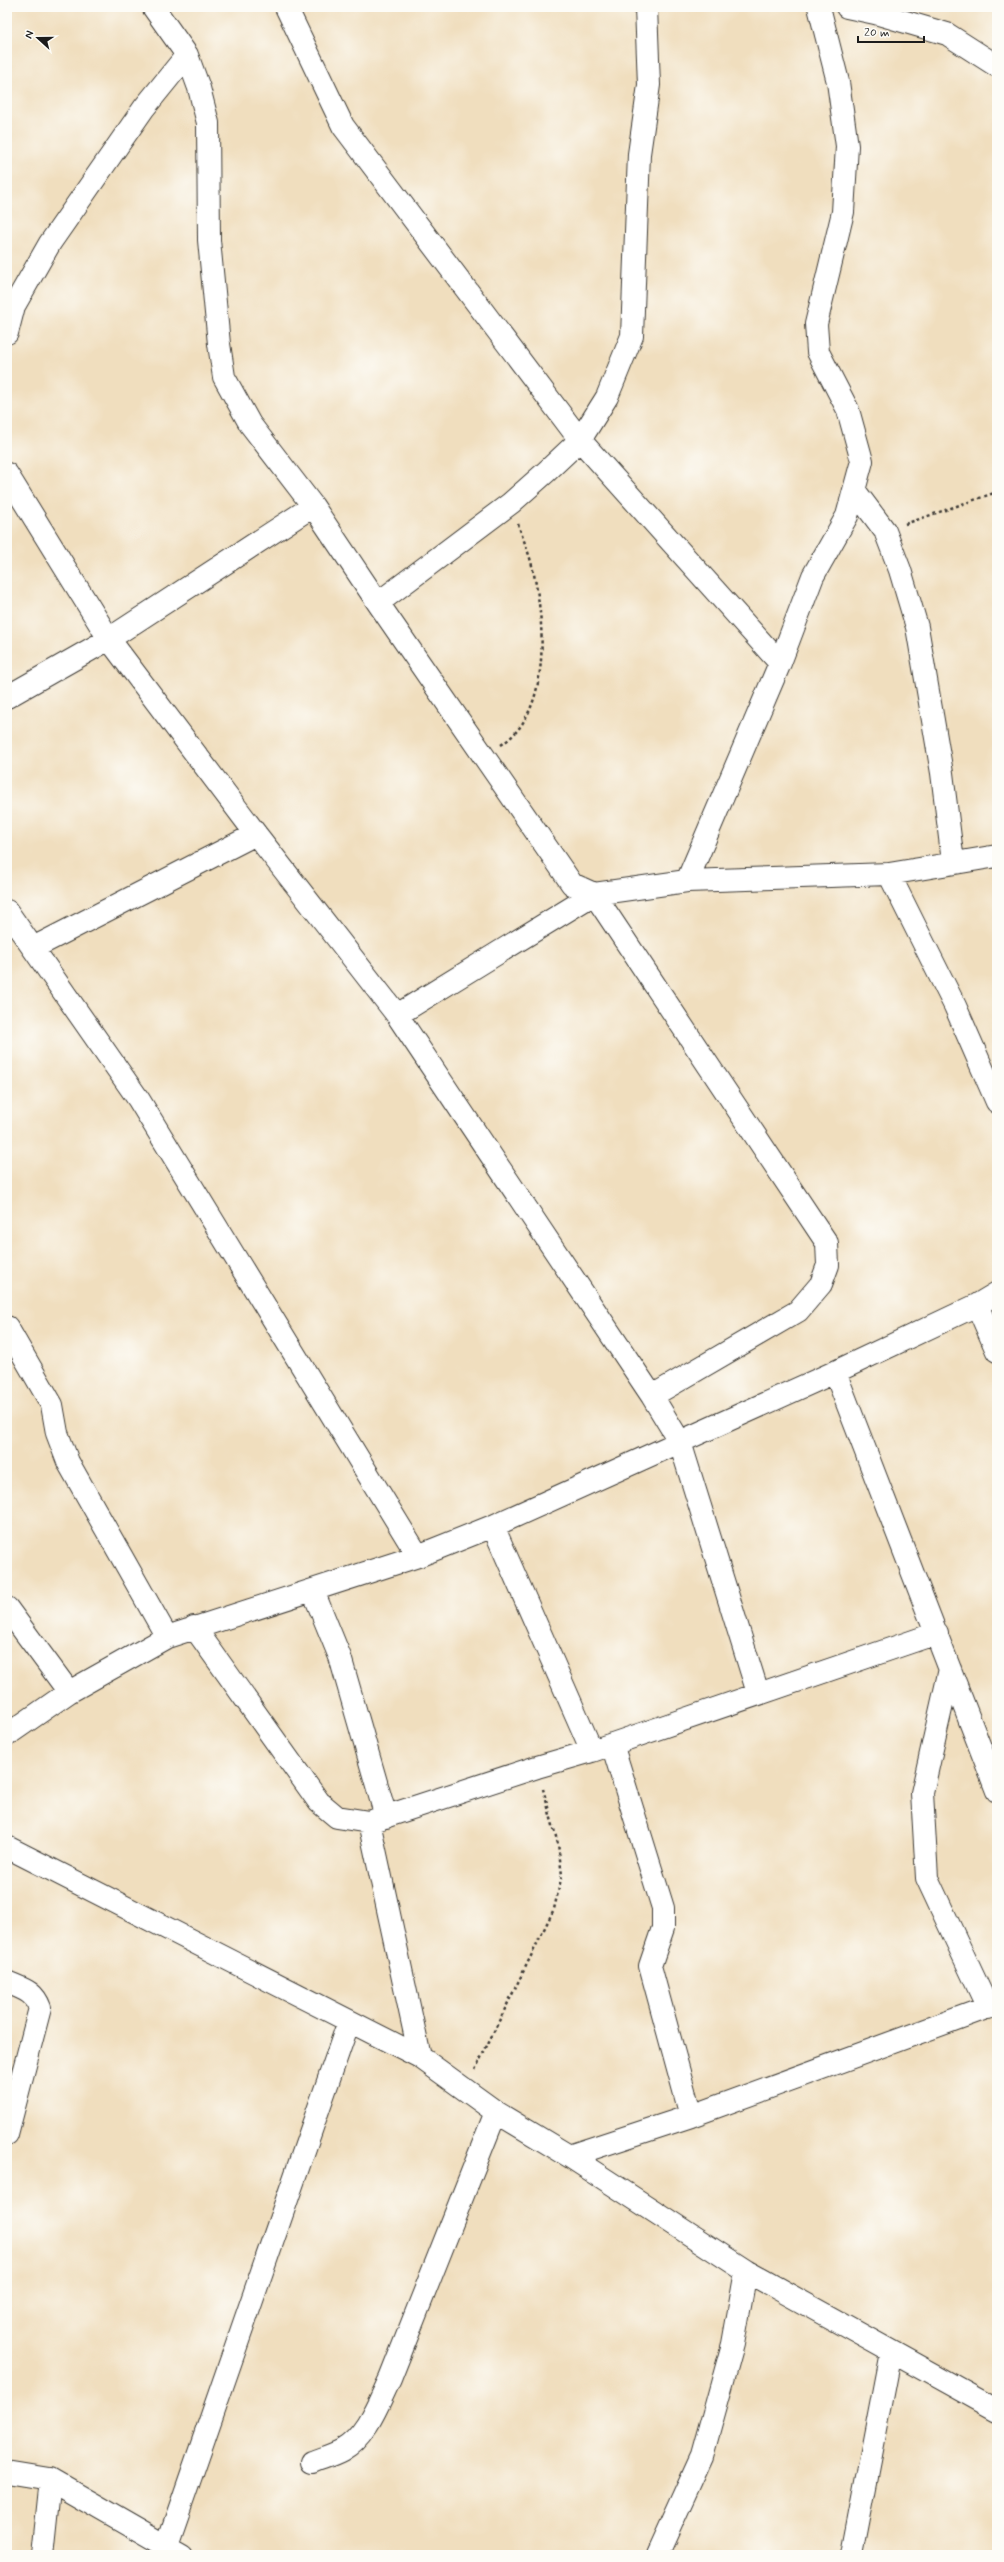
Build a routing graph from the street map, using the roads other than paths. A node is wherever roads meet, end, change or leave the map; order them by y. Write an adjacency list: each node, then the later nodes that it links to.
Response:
1 (153, 7): 6 (street)
2 (286, 7): 9 (street)
3 (646, 7): 9 (street)
4 (819, 7): 11 (street)
5 (847, 7): 7 (street)
6 (187, 54): 8 (street); 12 (street)
7 (997, 66)
8 (7, 333)
9 (580, 440): 13 (street); 15 (street)
10 (7, 474): 14 (street)
11 (855, 491): 15 (street); 19 (street)
12 (313, 506): 13 (street); 14 (street)
13 (378, 603): 22 (street)
14 (109, 640): 16 (street); 17 (street)
15 (780, 663): 21 (street)
16 (7, 697)
17 (256, 834): 24 (street); 25 (street)
18 (997, 856): 19 (street)
19 (954, 862): 20 (street)
20 (889, 874): 21 (street); 26 (street)
21 (687, 881): 22 (street)
22 (594, 894): 25 (street); 33 (street)
23 (7, 911): 24 (street)
24 (33, 948): 36 (street)
25 (397, 1015): 33 (street)
26 (992, 1074): 27 (street)
27 (997, 1102)
28 (997, 1293): 29 (street)
29 (977, 1305): 31 (street); 32 (street)
30 (7, 1327): 41 (street)
31 (997, 1351)
32 (835, 1372): 34 (street); 40 (street)
33 (652, 1396): 34 (street)
34 (680, 1442): 35 (street); 44 (street)
35 (492, 1526): 36 (street); 46 (street)
36 (418, 1556): 37 (street)
37 (313, 1591): 39 (street); 48 (street)
38 (7, 1608): 43 (street)
39 (194, 1628): 41 (street); 48 (street)
40 (937, 1634): 42 (street); 44 (street)
41 (167, 1637): 43 (street)
42 (950, 1669): 47 (street); 51 (street)
43 (69, 1692): 45 (street)
44 (758, 1693): 46 (street)
45 (7, 1735)
46 (602, 1747): 48 (street); 55 (street)
47 (997, 1791)
48 (377, 1819): 53 (street)
49 (7, 1848): 52 (street)
50 (7, 1982): 56 (street)
51 (992, 2006): 55 (street)
52 (349, 2021): 53 (street); 64 (street)
53 (420, 2057): 54 (street)
54 (496, 2112): 57 (street); 61 (street)
55 (691, 2116): 57 (street)
56 (7, 2134)
57 (569, 2156): 58 (street)
58 (746, 2271): 59 (street); 66 (street)
59 (891, 2352): 60 (street); 67 (street)
60 (997, 2410)
61 (312, 2462)
62 (7, 2472): 63 (street)
63 (50, 2479): 64 (street); 65 (street)
64 (175, 2550)
65 (42, 2555)
66 (657, 2555)
67 (852, 2555)

